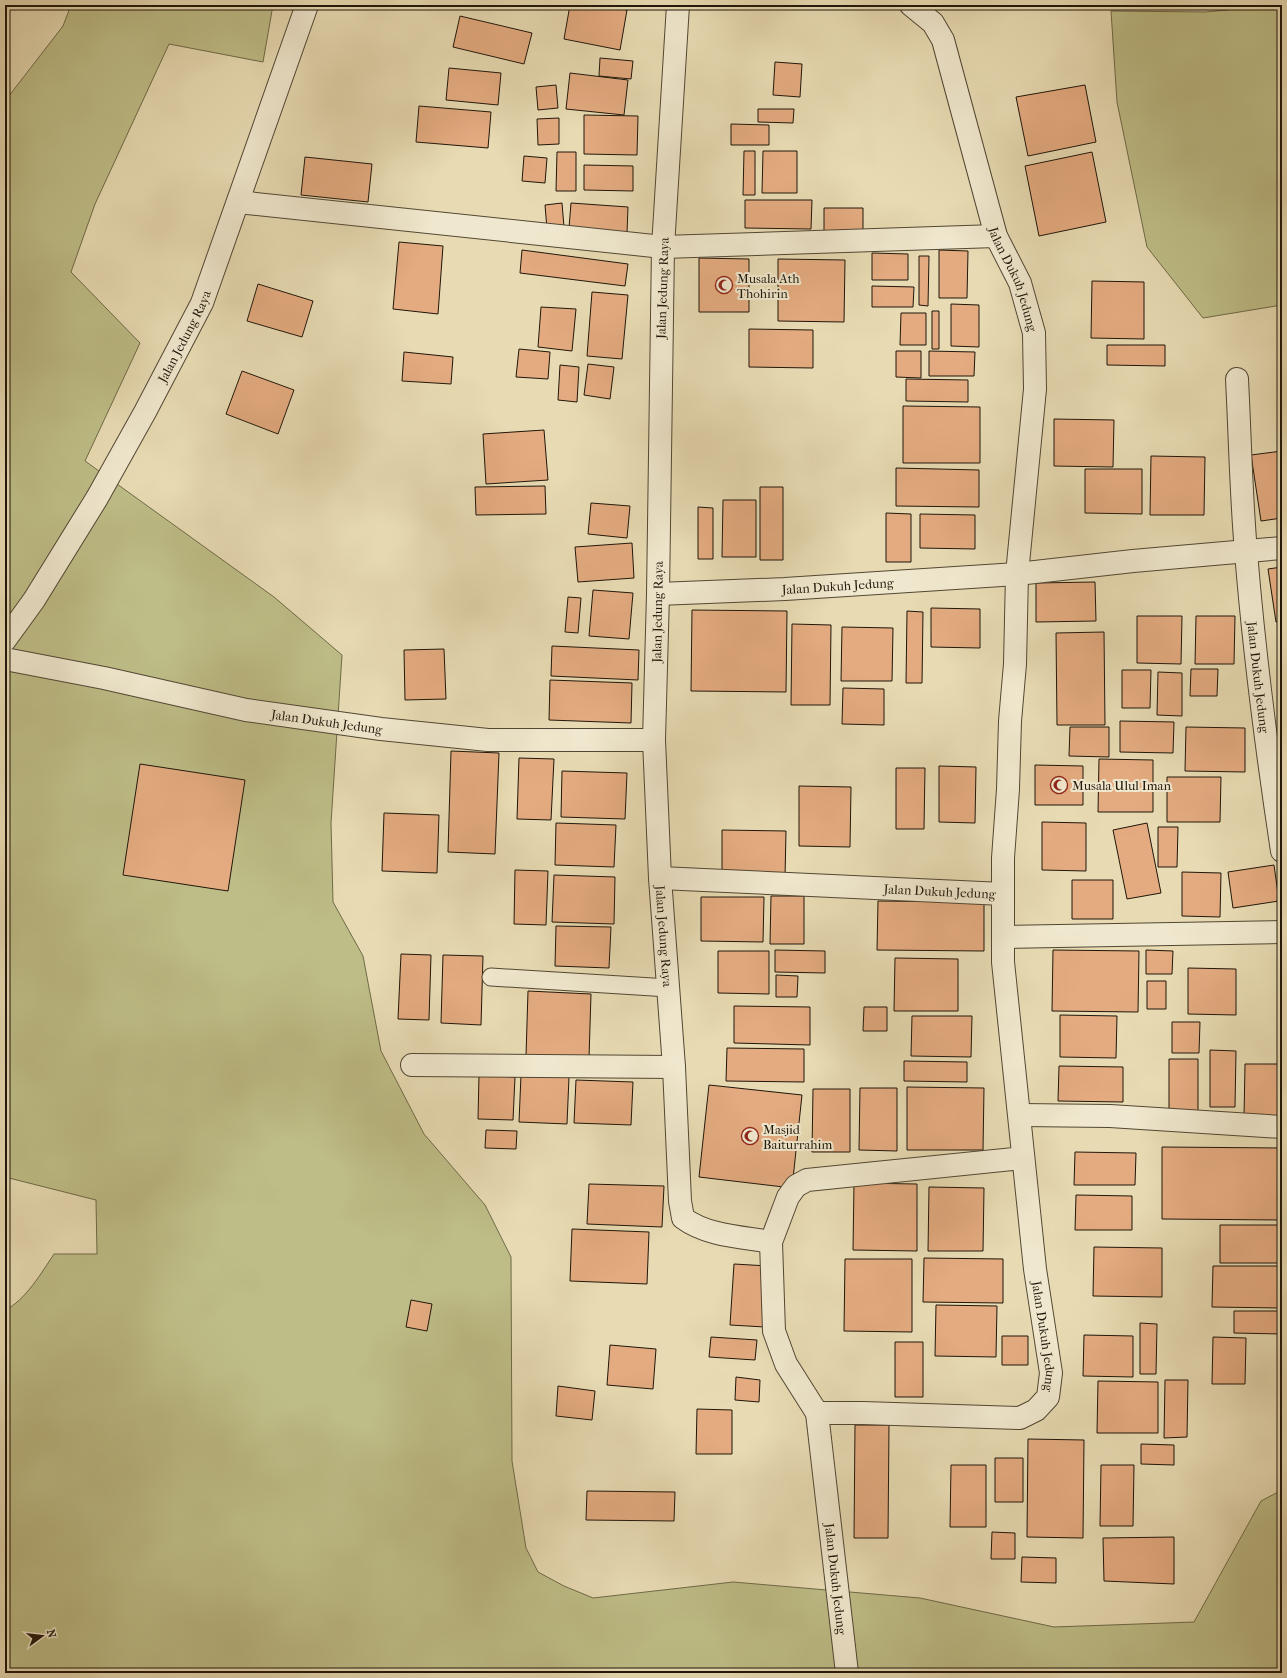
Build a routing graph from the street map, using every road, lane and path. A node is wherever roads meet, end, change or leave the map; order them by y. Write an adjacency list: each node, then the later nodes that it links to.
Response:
1 (307, 5): 4 (street, Jalan Jedung Raya)
2 (678, 5): 6 (street, Jalan Jedung Raya)
3 (911, 5): 5 (street, Jalan Dukuh Jedung)
4 (238, 202): 6 (street); 12 (street, Jalan Jedung Raya)
5 (996, 236): 6 (street); 10 (street, Jalan Dukuh Jedung)
6 (663, 247): 11 (street, Jalan Jedung Raya)
7 (1237, 379): 9 (street, Jalan Dukuh Jedung)
8 (1282, 548): 9 (street, Jalan Dukuh Jedung)
9 (1246, 551): 10 (street, Jalan Dukuh Jedung); 15 (street, Jalan Dukuh Jedung)
10 (1017, 574): 11 (street, Jalan Dukuh Jedung); 17 (street, Jalan Dukuh Jedung)
11 (658, 594): 14 (street, Jalan Jedung Raya)
12 (5, 640)
13 (5, 659): 14 (street, Jalan Dukuh Jedung)
14 (654, 740): 16 (street, Jalan Jedung Raya)
15 (1282, 851)
16 (660, 878): 17 (street, Jalan Dukuh Jedung); 21 (street, Jalan Jedung Raya)
17 (1003, 894): 19 (street, Jalan Dukuh Jedung)
18 (1282, 932): 19 (street)
19 (1004, 937): 24 (street, Jalan Dukuh Jedung)
20 (491, 977): 21 (lane)
21 (669, 988): 23 (street, Jalan Jedung Raya)
22 (412, 1065): 23 (street)
23 (674, 1067): 27 (street, Jalan Jedung Raya)
24 (1020, 1114): 25 (street); 26 (street, Jalan Dukuh Jedung)
25 (1282, 1126)
26 (1022, 1158): 27 (street, Jalan Dukuh Jedung); 28 (street, Jalan Dukuh Jedung)
27 (771, 1242): 28 (street, Jalan Dukuh Jedung)
28 (817, 1413): 29 (street, Jalan Dukuh Jedung)
29 (847, 1673)

